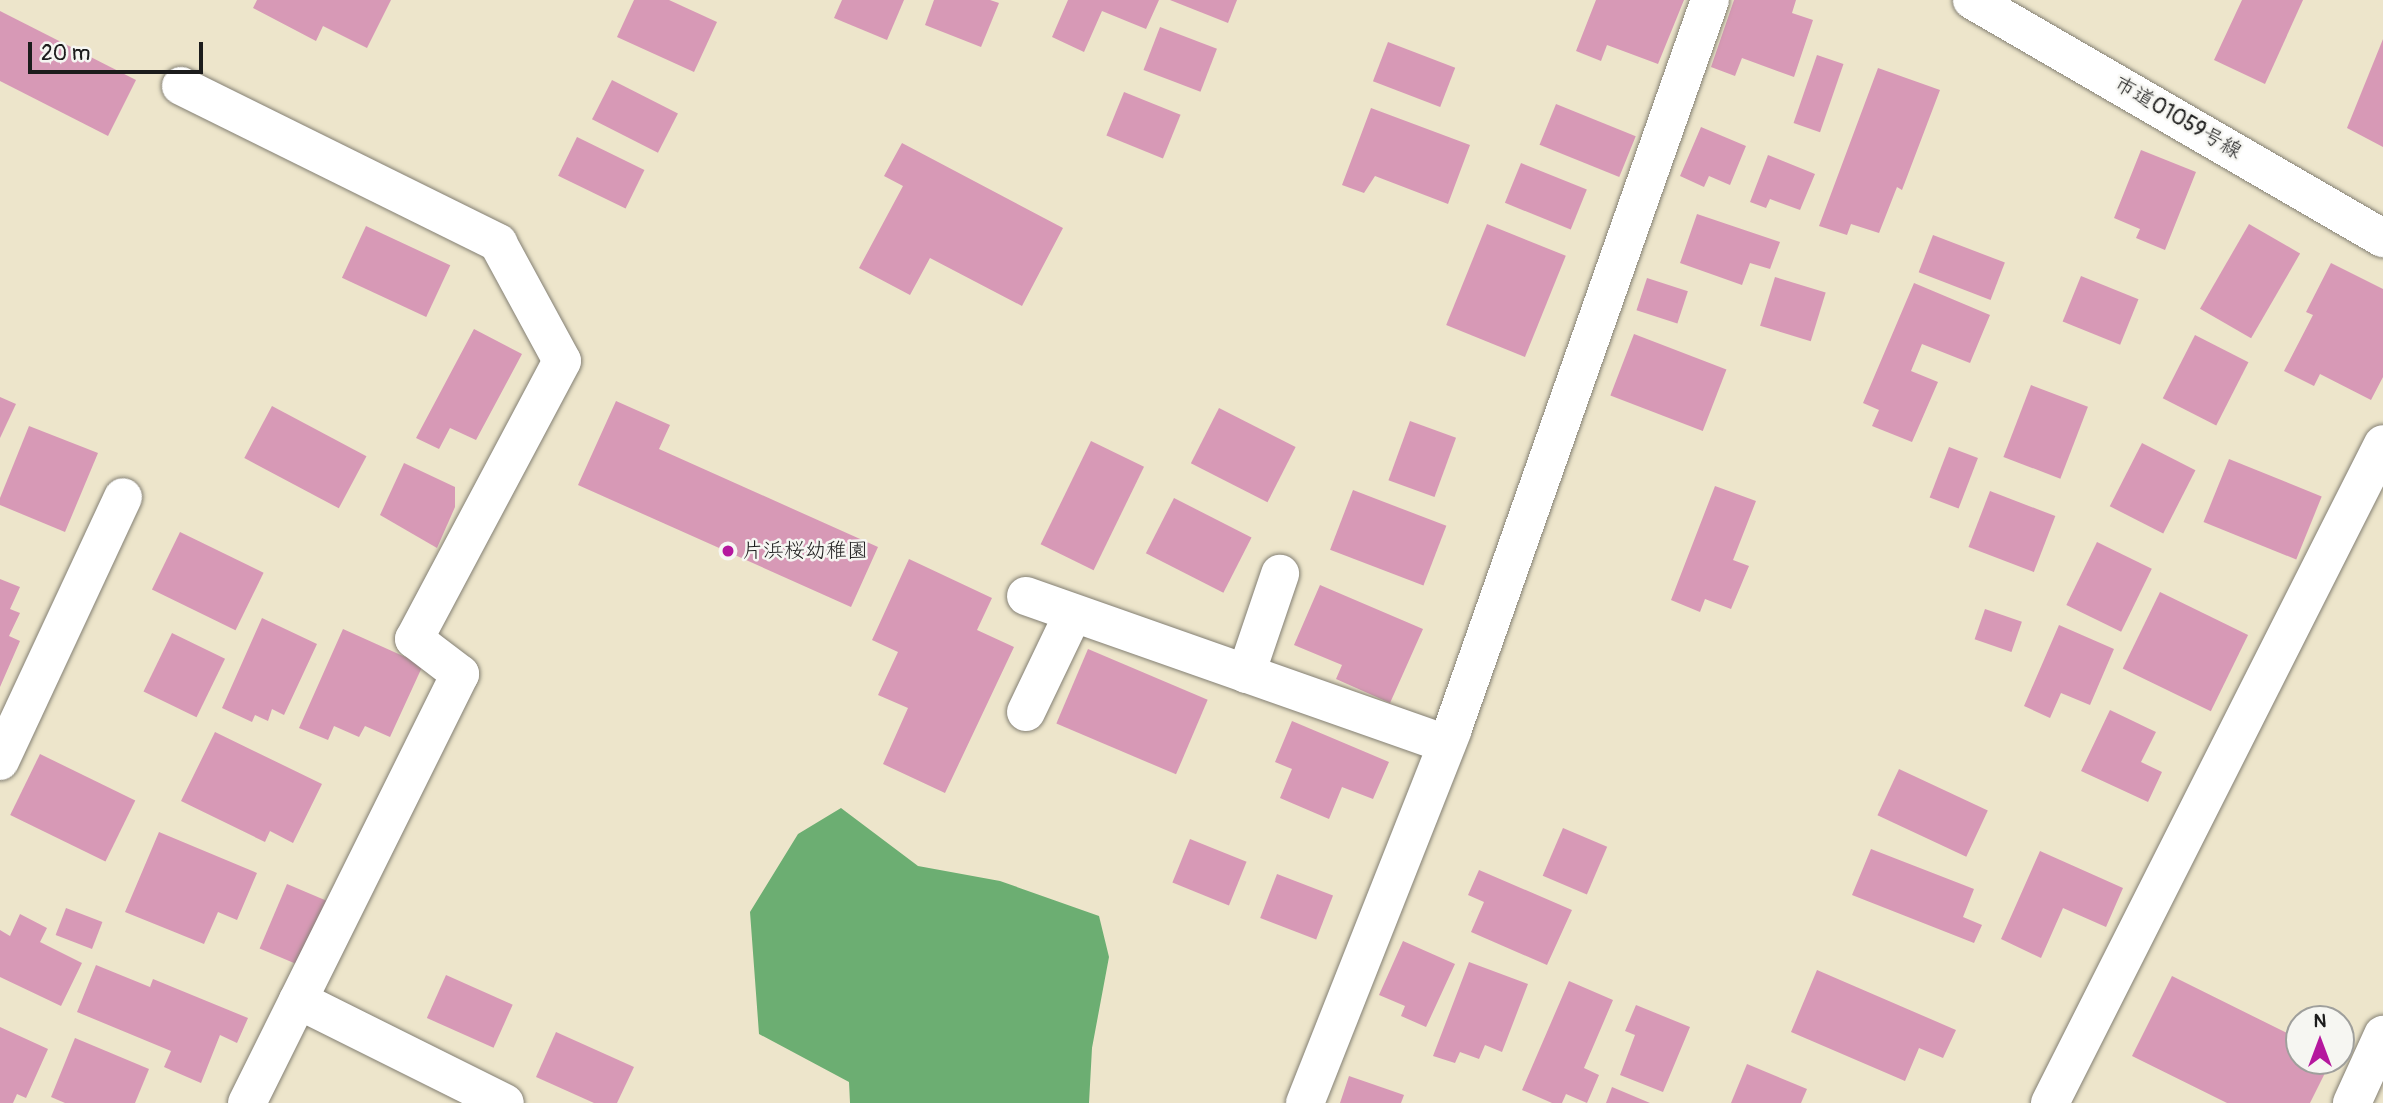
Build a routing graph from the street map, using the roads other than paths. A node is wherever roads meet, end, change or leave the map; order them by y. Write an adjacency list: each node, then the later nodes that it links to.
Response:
1 (1710, 0): 12 (street)
2 (1972, 0): 4 (street, 市道01059号線)
3 (181, 86): 14 (street)
4 (2383, 238)
5 (2383, 444): 19 (street)
6 (123, 496): 13 (street)
7 (1280, 574): 10 (street)
8 (1026, 596): 9 (street)
9 (1073, 614): 10 (street); 11 (street)
10 (1246, 674): 12 (street)
11 (1027, 712)
12 (1447, 744): 18 (street)
13 (0, 761)
14 (298, 1000): 16 (street); 17 (street)
15 (2383, 1035): 20 (street)
16 (247, 1103)
17 (505, 1103)
18 (1305, 1103)
19 (2050, 1103)
20 (2352, 1103)

